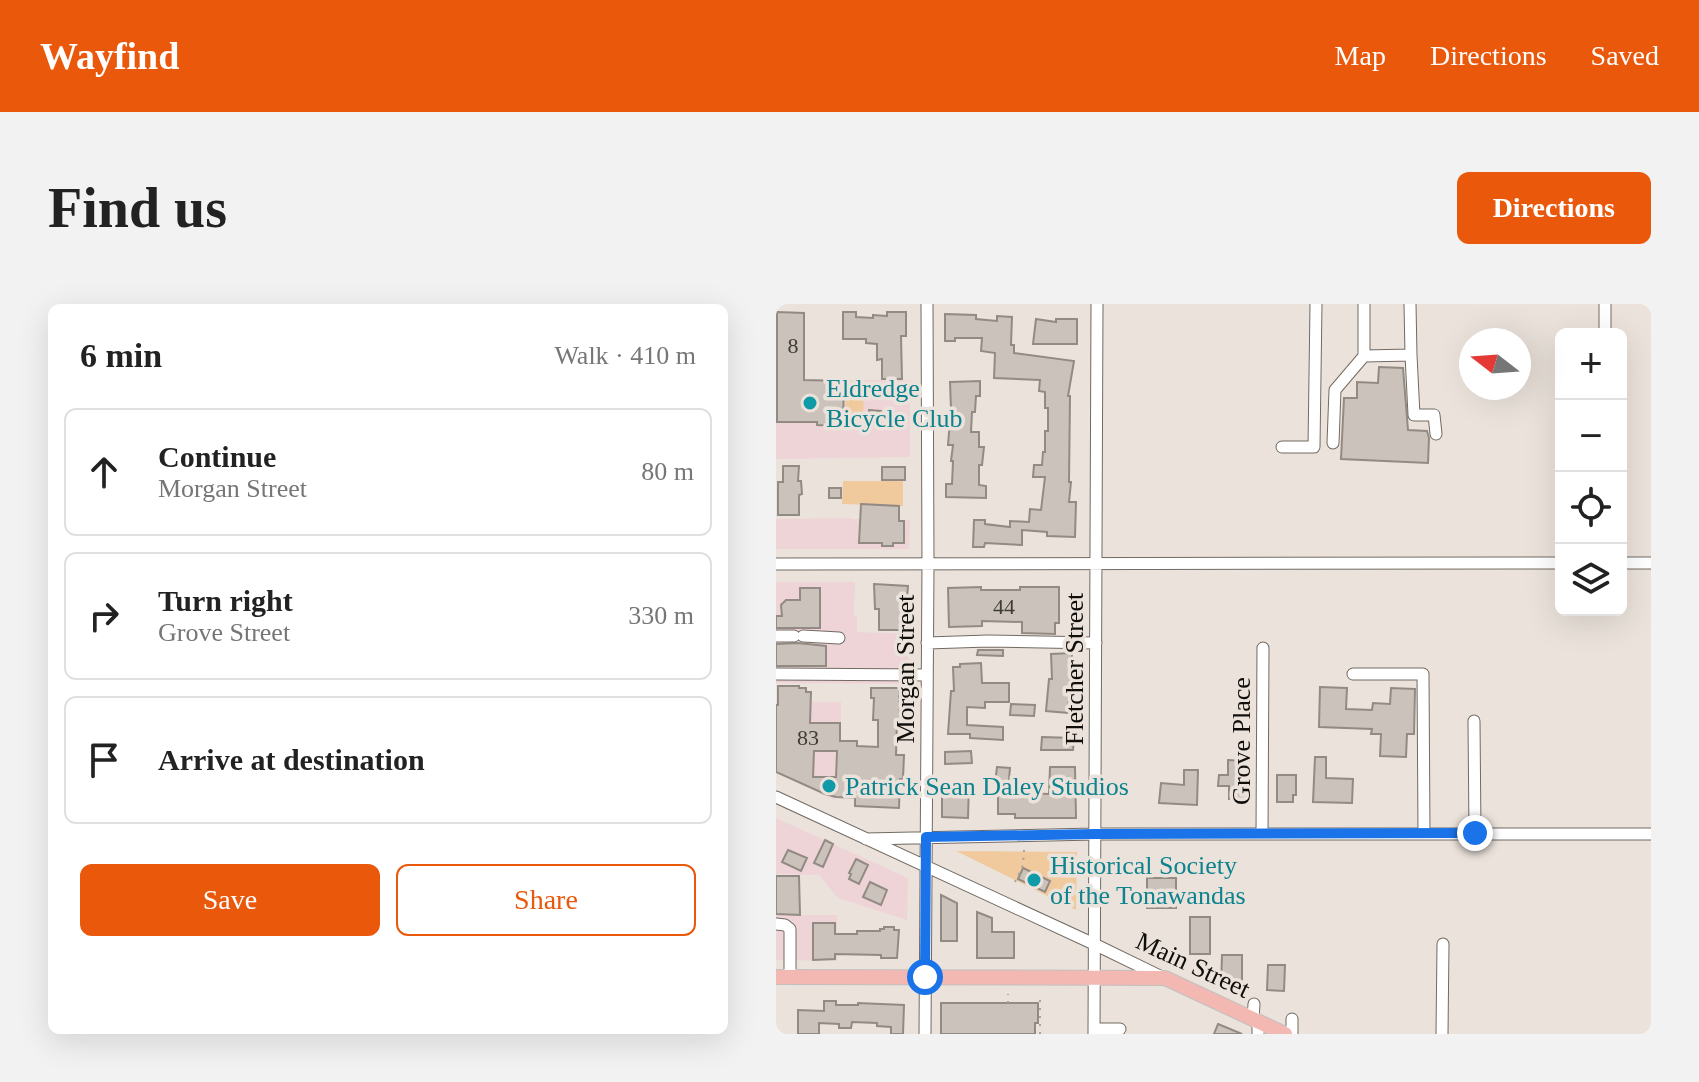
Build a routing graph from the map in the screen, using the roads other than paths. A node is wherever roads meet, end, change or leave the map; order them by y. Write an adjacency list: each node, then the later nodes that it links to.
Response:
1 (927, 304): 18 (street, Morgan Street)
2 (1097, 304): 13 (street, Fletcher Street)
3 (1316, 304): 12 (street)
4 (1364, 304): 9 (street)
5 (1410, 304): 8 (street)
6 (1605, 304): 7 (street)
7 (1605, 328)
8 (1411, 355): 9 (street); 10 (street)
9 (1364, 356): 11 (street)
10 (1436, 434)
11 (1333, 443)
12 (1282, 447)
13 (1097, 563): 14 (street); 18 (street); 22 (street, Fletcher Street)
14 (1555, 563)
15 (1627, 563): 16 (street)
16 (1651, 563)
17 (776, 564): 18 (street)
18 (928, 564): 21 (street, Morgan Street)
19 (776, 636): 20 (street)
20 (839, 638)
21 (927, 643): 22 (street); 26 (street, Morgan Street)
22 (1096, 643): 31 (street, Fletcher Street)
23 (1263, 648): 32 (street, Grove Place)
24 (776, 674): 26 (street)
25 (1353, 674): 29 (street)
26 (927, 675): 34 (street, Morgan Street)
27 (1474, 721): 30 (street)
28 (776, 797): 35 (street, Main Street)
29 (1424, 833): 30 (street); 32 (street)
30 (1475, 833): 33 (street)
31 (1095, 834): 32 (street); 34 (street); 38 (street, Fletcher Street)
32 (1262, 834)
33 (1651, 834)
34 (926, 837): 35 (street); 36 (street, Morgan Street)
35 (866, 839): 36 (street, Main Street)
36 (926, 866): 38 (street, Main Street); 41 (street, Morgan Street)
37 (776, 924): 40 (street)
38 (1094, 944): 42 (street, Main Street); 43 (street, Fletcher Street)
39 (1443, 944): 52 (street)
40 (783, 977): 41 (main road)
41 (925, 977): 43 (main road); 49 (street, Morgan Street)
42 (1165, 978): 43 (main road); 46 (main road, Main Street)
43 (1094, 979): 48 (street, Fletcher Street)
44 (1254, 1004): 46 (street)
45 (1292, 1019): 51 (street)
46 (1256, 1025): 50 (main road, Main Street)
47 (1120, 1029): 48 (street)
48 (1094, 1032)
49 (925, 1034)
50 (1285, 1034)
51 (1292, 1034)
52 (1442, 1034)

